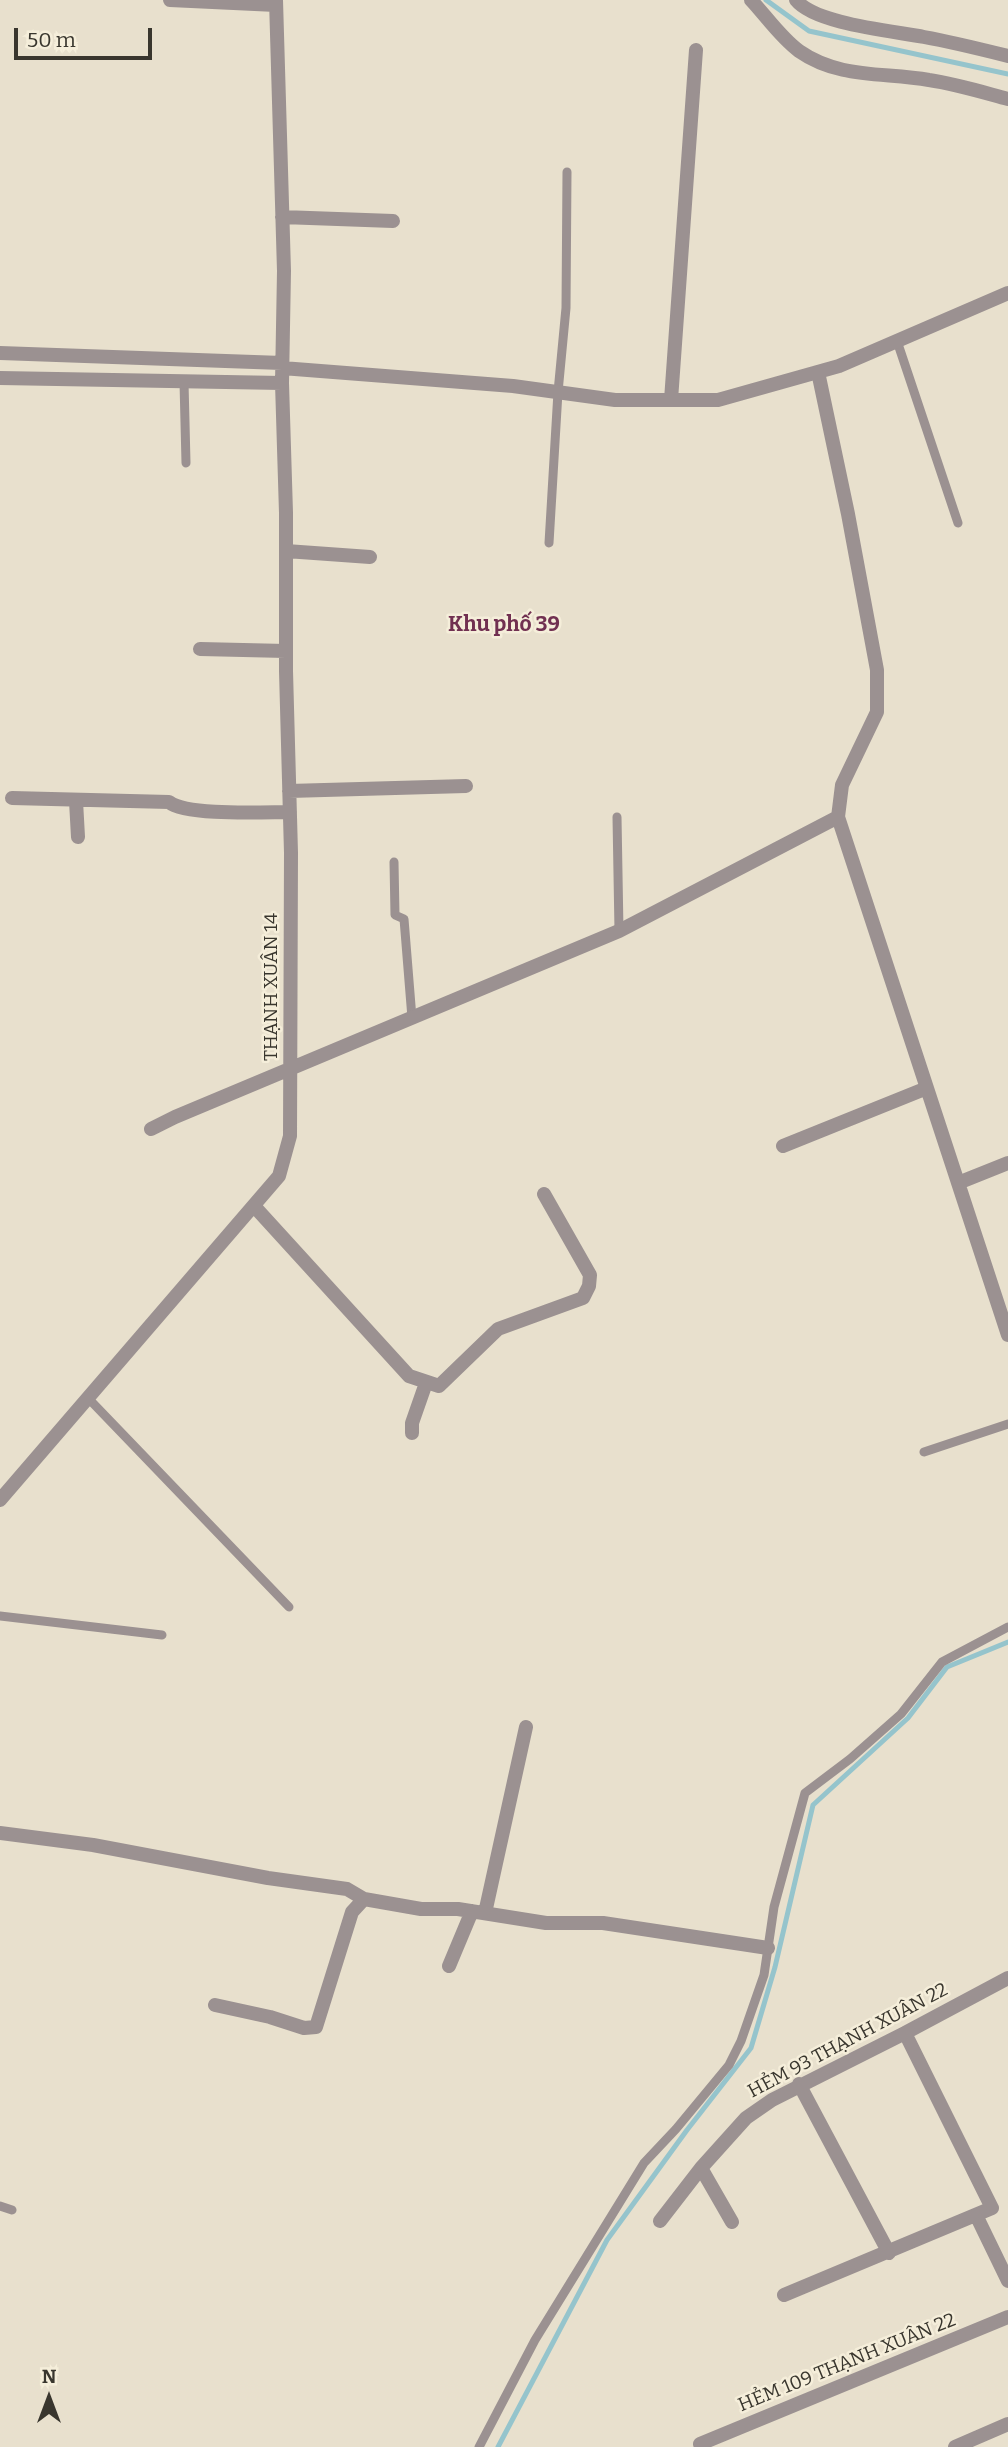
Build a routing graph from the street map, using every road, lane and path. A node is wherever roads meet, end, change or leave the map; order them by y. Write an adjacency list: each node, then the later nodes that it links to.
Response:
1 (170, 0): 4 (street)
2 (751, 0): 7 (street)
3 (796, 0): 6 (street)
4 (276, 3): 9 (street, THẠNH XUÂN 14)
5 (696, 50): 19 (street)
6 (1008, 56)
7 (1008, 99)
8 (567, 172): 18 (lane)
9 (282, 217): 10 (street); 14 (street, THẠNH XUÂN 14)
10 (393, 221)
11 (1008, 293): 12 (street)
12 (897, 341): 15 (street); 21 (lane)
13 (0, 353): 14 (street)
14 (282, 372): 17 (street); 18 (street); 23 (street, THẠNH XUÂN 14)
15 (818, 372): 19 (street); 33 (street)
16 (0, 378): 17 (street)
17 (184, 382): 20 (lane)
18 (558, 393): 19 (street); 22 (lane)
19 (671, 400)
20 (186, 463)
21 (958, 523)
22 (549, 543)
23 (286, 551): 24 (street); 26 (street, THẠNH XUÂN 14)
24 (370, 557)
25 (200, 649): 26 (street)
26 (286, 652): 28 (street, THẠNH XUÂN 14)
27 (466, 786): 28 (street)
28 (289, 791): 31 (street, THẠNH XUÂN 14)
29 (12, 798): 30 (street)
30 (76, 801): 31 (street); 34 (street)
31 (290, 812): 38 (street, THẠNH XUÂN 14)
32 (617, 817): 36 (lane)
33 (838, 817): 36 (street); 39 (street)
34 (78, 837)
35 (394, 862): 37 (lane)
36 (619, 931): 37 (street)
37 (412, 1018): 38 (street)
38 (291, 1070): 40 (street); 45 (street, THẠNH XUÂN 14)
39 (927, 1088): 41 (street); 43 (street)
40 (151, 1129)
41 (783, 1146)
42 (1008, 1163): 43 (street)
43 (958, 1182): 46 (street)
44 (544, 1194): 47 (street)
45 (254, 1206): 47 (street); 48 (street, THẠNH XUÂN 14)
46 (1008, 1335)
47 (426, 1383): 50 (street)
48 (88, 1398): 52 (street, THẠNH XUÂN 14); 53 (lane)
49 (1008, 1424): 51 (lane)
50 (412, 1433)
51 (924, 1452)
52 (0, 1500)
53 (289, 1606)
54 (0, 1616): 56 (lane)
55 (1008, 1627): 61 (lane)
56 (162, 1635)
57 (526, 1727): 60 (street)
58 (0, 1833): 59 (street)
59 (364, 1899): 60 (street); 64 (street)
60 (479, 1912): 61 (street); 62 (street)
61 (768, 1948): 79 (lane)
62 (449, 1966)
63 (1008, 1978): 65 (street, HẺM 93 THẠNH XUÂN 22)
64 (215, 2005)
65 (905, 2033): 66 (street, HẺM 93 THẠNH XUÂN 22); 70 (street)
66 (799, 2084): 67 (street, HẺM 93 THẠNH XUÂN 22); 73 (street)
67 (701, 2168): 71 (street, HẺM 93 THẠNH XUÂN 22); 72 (street)
68 (0, 2206): 69 (lane)
69 (12, 2210)
70 (976, 2216): 73 (street); 74 (street)
71 (660, 2221)
72 (732, 2222)
73 (889, 2253): 75 (street)
74 (1008, 2280)
75 (785, 2295)
76 (1008, 2317): 78 (street, HẺM 109 THẠNH XUÂN 22)
77 (1008, 2424): 80 (street)
78 (700, 2444)
79 (479, 2447)
80 (955, 2447)

